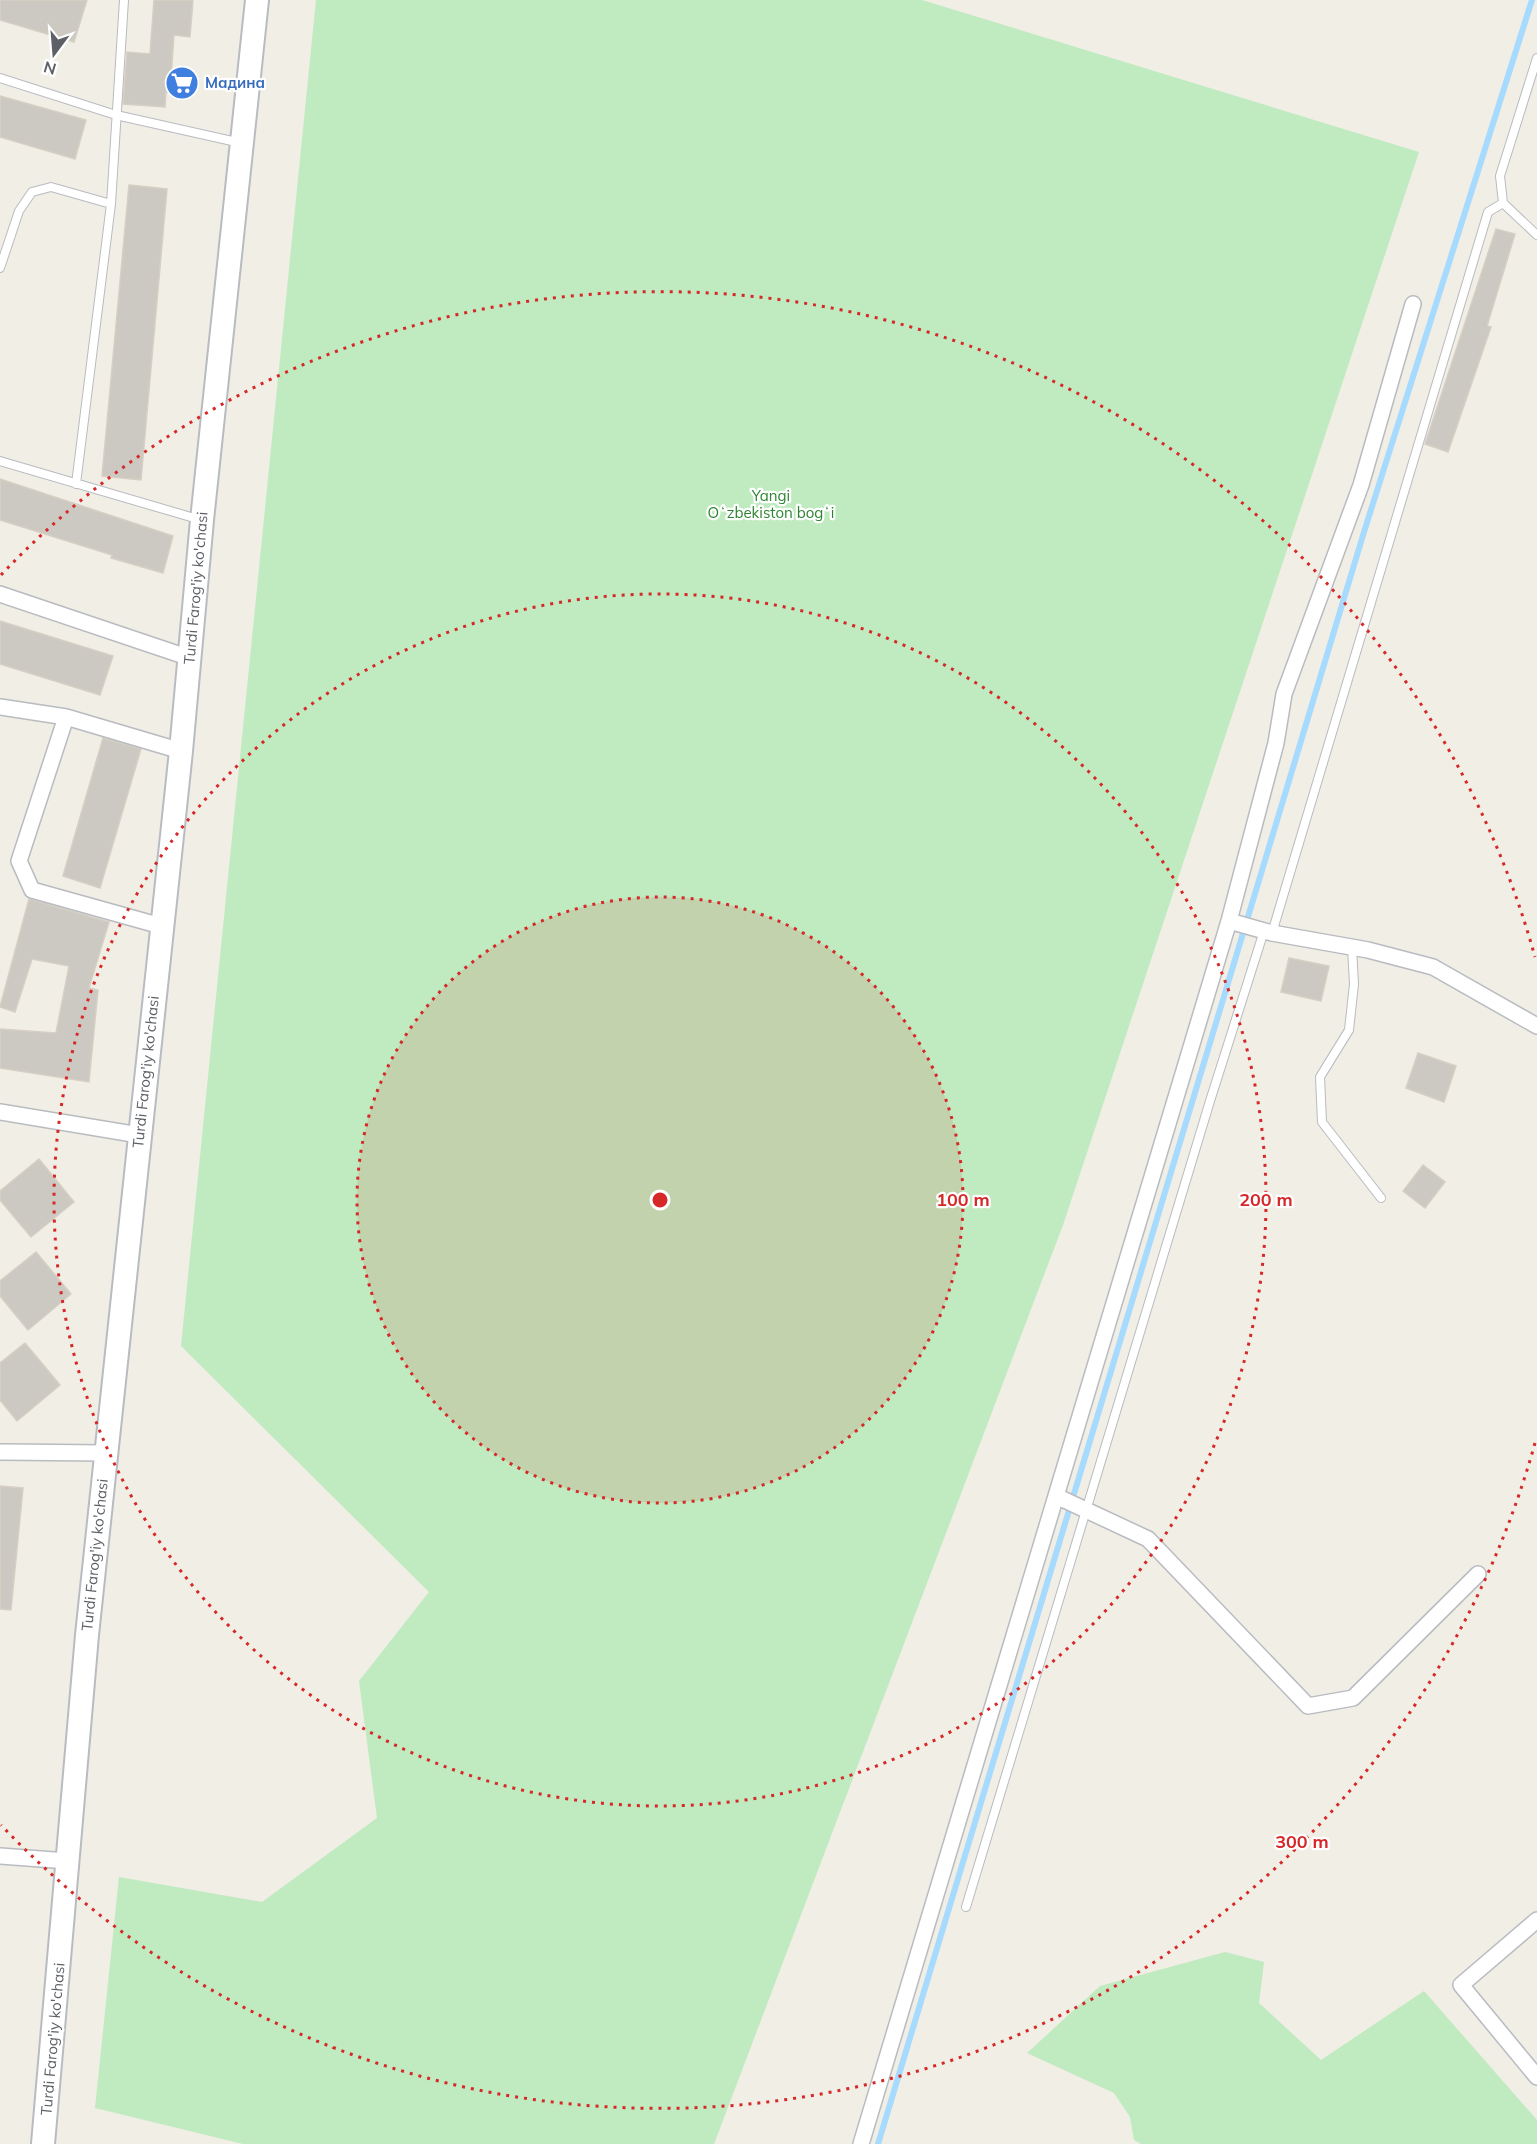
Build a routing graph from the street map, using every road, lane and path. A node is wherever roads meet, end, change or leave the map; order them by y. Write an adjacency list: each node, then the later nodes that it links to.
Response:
1 (124, 0): 5 (lane)
2 (257, 0): 6 (main road, Turdi Farog'iy ko'chasi)
3 (1537, 58): 7 (lane)
4 (0, 78): 5 (lane)
5 (116, 114): 6 (lane); 8 (lane)
6 (242, 144): 14 (main road, Turdi Farog'iy ko'chasi)
7 (1503, 203): 9 (lane); 22 (lane)
8 (111, 204): 10 (lane); 13 (lane)
9 (1537, 235)
10 (0, 268)
11 (1413, 304): 20 (street)
12 (0, 461): 13 (lane)
13 (76, 484): 14 (lane)
14 (202, 520): 16 (main road, Turdi Farog'iy ko'chasi)
15 (0, 594): 16 (street)
16 (190, 658): 19 (main road, Turdi Farog'iy ko'chasi)
17 (0, 707): 18 (street)
18 (66, 717): 19 (street); 21 (street)
19 (181, 752): 21 (main road, Turdi Farog'iy ko'chasi)
20 (1230, 921): 22 (street); 30 (street)
21 (161, 926): 26 (main road, Turdi Farog'iy ko'chasi)
22 (1266, 931): 23 (street); 30 (lane)
23 (1352, 947): 24 (street); 27 (lane)
24 (1537, 1026)
25 (0, 1112): 26 (street)
26 (139, 1135): 29 (main road, Turdi Farog'iy ko'chasi)
27 (1381, 1198)
28 (0, 1452): 29 (street)
29 (106, 1453): 33 (main road, Turdi Farog'iy ko'chasi)
30 (1071, 1502): 31 (street); 34 (lane); 38 (street)
31 (1478, 1574)
32 (0, 1856): 33 (street)
33 (68, 1861): 37 (main road, Turdi Farog'iy ko'chasi)
34 (966, 1907)
35 (1537, 1920): 36 (street)
36 (1537, 2077)
37 (44, 2144)
38 (861, 2144)

